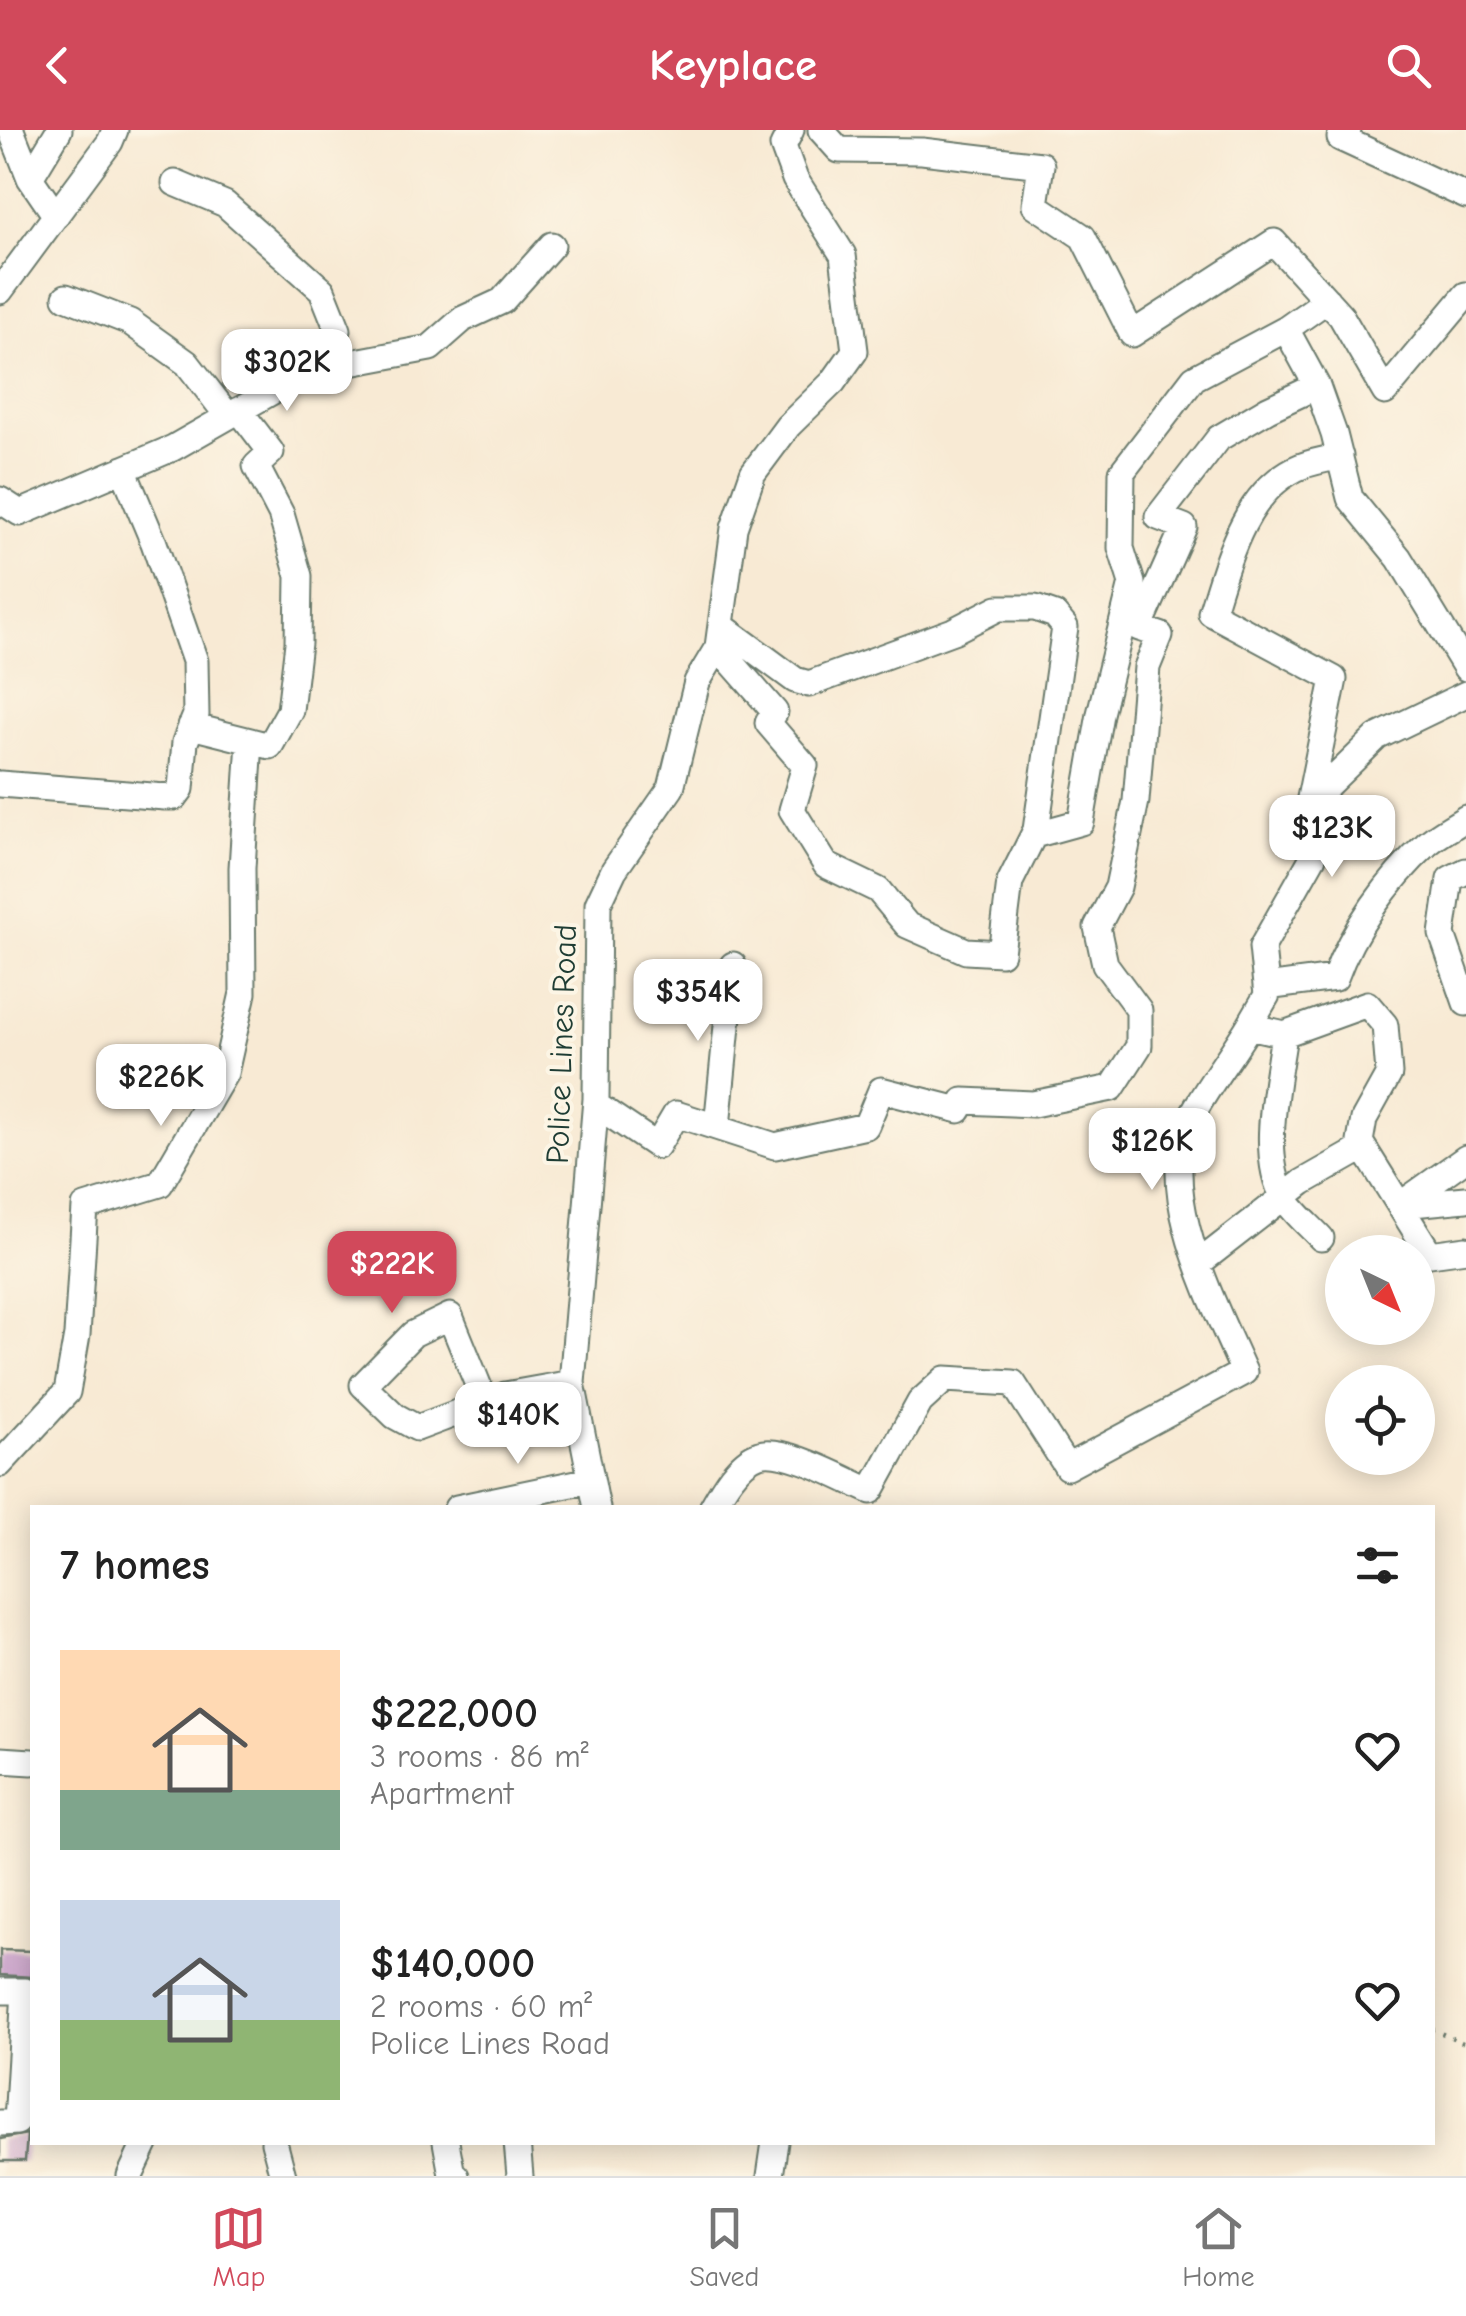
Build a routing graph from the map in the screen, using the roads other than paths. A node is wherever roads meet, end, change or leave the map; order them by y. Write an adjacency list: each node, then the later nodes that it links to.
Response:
1 (11, 130): 7 (street)
2 (59, 130): 7 (street)
3 (116, 130): 10 (street)
4 (791, 130): 23 (street, Police Lines Road)
5 (820, 130): 15 (street)
6 (1348, 130): 9 (street)
7 (30, 178): 10 (street)
8 (175, 183): 17 (street)
9 (1466, 196)
10 (56, 216): 12 (street)
11 (552, 244): 17 (street)
12 (0, 291)
13 (1466, 295): 15 (street)
14 (66, 297): 19 (street)
15 (1327, 300): 16 (street)
16 (1286, 329): 18 (street); 31 (street)
17 (330, 367): 19 (street)
18 (1316, 386): 20 (street); 39 (street)
19 (233, 413): 21 (street); 27 (street)
20 (1340, 456): 24 (street); 29 (street)
21 (122, 469): 22 (street); 26 (street)
22 (0, 500)
23 (720, 637): 31 (street); 31 (street); 38 (street, Police Lines Road)
24 (1466, 668)
25 (1466, 694): 29 (street)
26 (192, 726): 27 (street); 28 (street)
27 (250, 741): 50 (street)
28 (0, 784)
29 (1309, 804): 34 (street)
30 (1466, 818): 34 (street)
31 (1034, 835)
32 (1466, 871): 35 (street)
33 (733, 966): 39 (street)
34 (1266, 987): 36 (street)
35 (1466, 1003)
36 (1249, 1026): 37 (street); 47 (street)
37 (1284, 1034): 40 (street); 42 (street)
38 (596, 1105): 39 (street); 48 (street, Police Lines Road)
39 (717, 1127)
40 (1363, 1148): 42 (street); 44 (street)
41 (1466, 1158): 44 (street)
42 (1284, 1197): 45 (street); 47 (street)
43 (1466, 1200): 44 (street)
44 (1400, 1205): 46 (street)
45 (1321, 1238)
46 (1466, 1249)
47 (1199, 1263): 54 (street)
48 (572, 1383): 49 (street); 51 (street, Police Lines Road)
49 (485, 1402): 49 (street)
50 (0, 1464)
51 (591, 1480): 52 (street); 53 (street, Police Lines Road)
52 (470, 1505)
53 (595, 1505)
54 (714, 1505)
55 (0, 1760): 56 (street)
56 (30, 1762)
57 (0, 1991): 58 (street)
58 (0, 2123)
59 (145, 2145): 64 (street)
60 (275, 2145): 65 (street)
61 (447, 2145): 66 (street)
62 (517, 2145): 67 (street)
63 (775, 2145): 68 (street)
64 (130, 2176)
65 (283, 2176)
66 (456, 2176)
67 (520, 2176)
68 (770, 2176)

